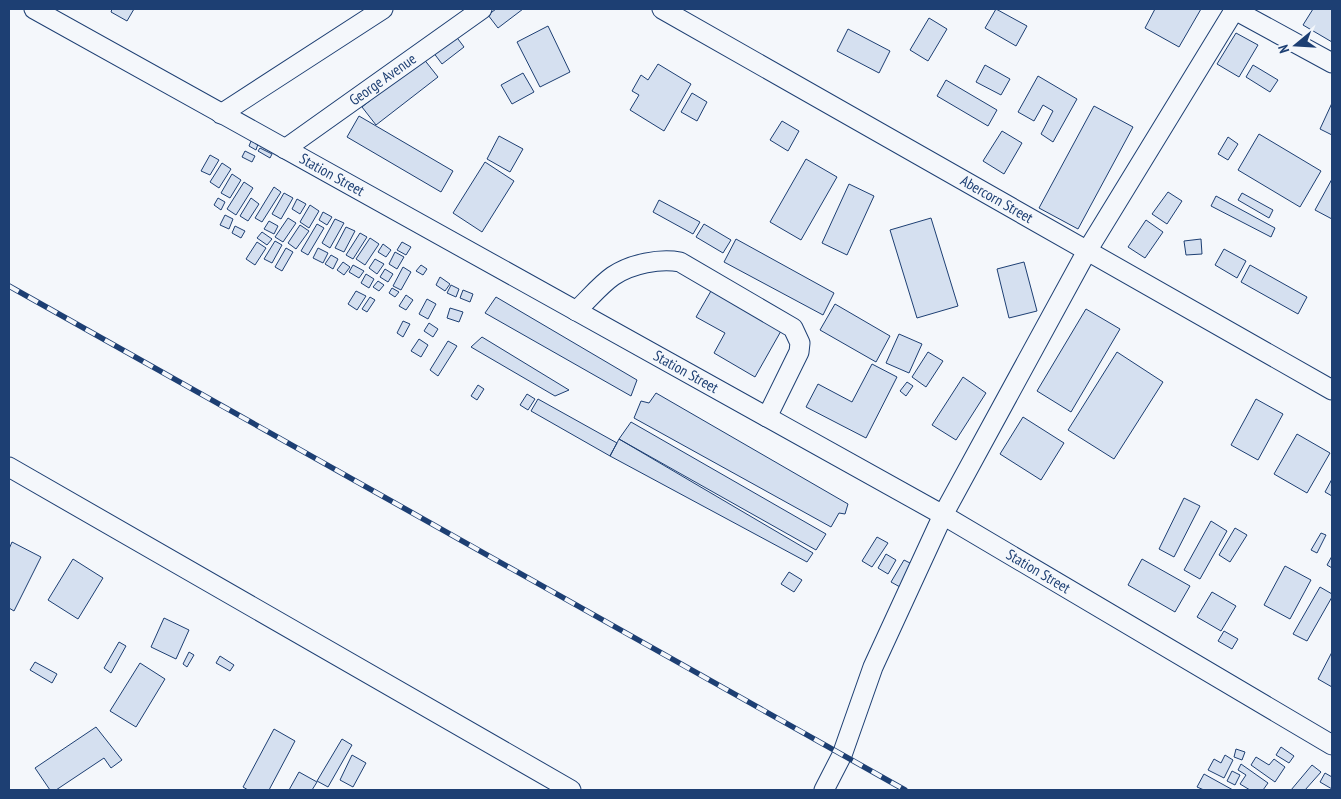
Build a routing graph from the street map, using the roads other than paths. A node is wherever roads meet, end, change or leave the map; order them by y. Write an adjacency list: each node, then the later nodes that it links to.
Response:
1 (34, 9): 7 (street, Station Street)
2 (383, 9): 7 (street)
3 (482, 9): 8 (street, George Avenue)
4 (662, 9): 9 (street, Abercorn Street)
5 (1234, 9): 6 (street); 9 (street)
6 (1332, 63)
7 (221, 114): 8 (street, Station Street)
8 (285, 150): 10 (street, Station Street)
9 (1087, 251): 11 (street, Abercorn Street); 14 (street)
10 (576, 311): 12 (street, Station Street); 12 (street)
11 (1332, 390)
12 (768, 417): 14 (street, Station Street)
13 (9, 467): 16 (street)
14 (943, 515): 15 (street, Station Street); 17 (street)
15 (1332, 745)
16 (571, 790)
17 (824, 790)

